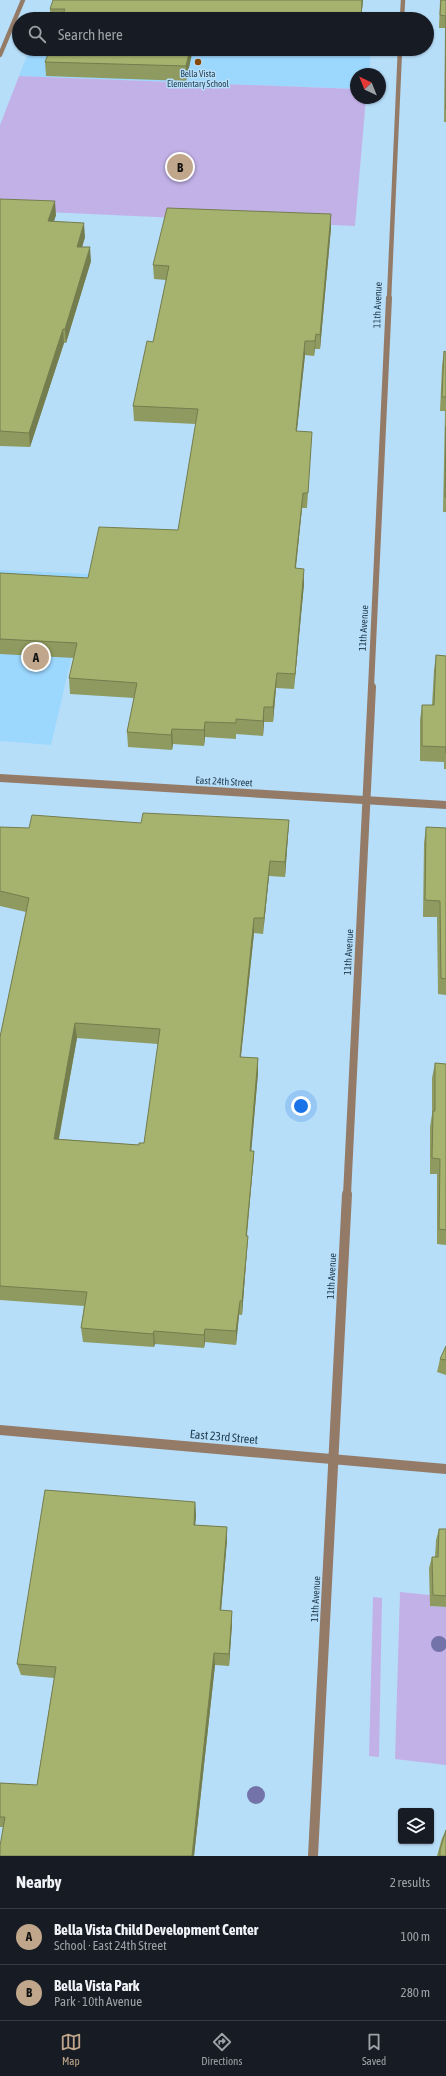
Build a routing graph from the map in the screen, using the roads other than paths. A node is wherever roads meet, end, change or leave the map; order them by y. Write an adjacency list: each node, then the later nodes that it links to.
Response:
1 (23, 0): 3 (street)
2 (403, 0): 4 (street)
3 (18, 12)
4 (402, 12)
5 (12, 26): 6 (street)
6 (0, 55)
7 (400, 56): 9 (street, 11th Avenue)
8 (0, 778): 9 (street, East 24th Street)
9 (366, 800): 10 (street, East 24th Street); 12 (street, 11th Avenue)
10 (446, 805)
11 (0, 1430): 12 (street, East 23rd Street)
12 (333, 1459): 13 (street, East 23rd Street); 14 (street, 11th Avenue)
13 (446, 1469)
14 (313, 1856)

